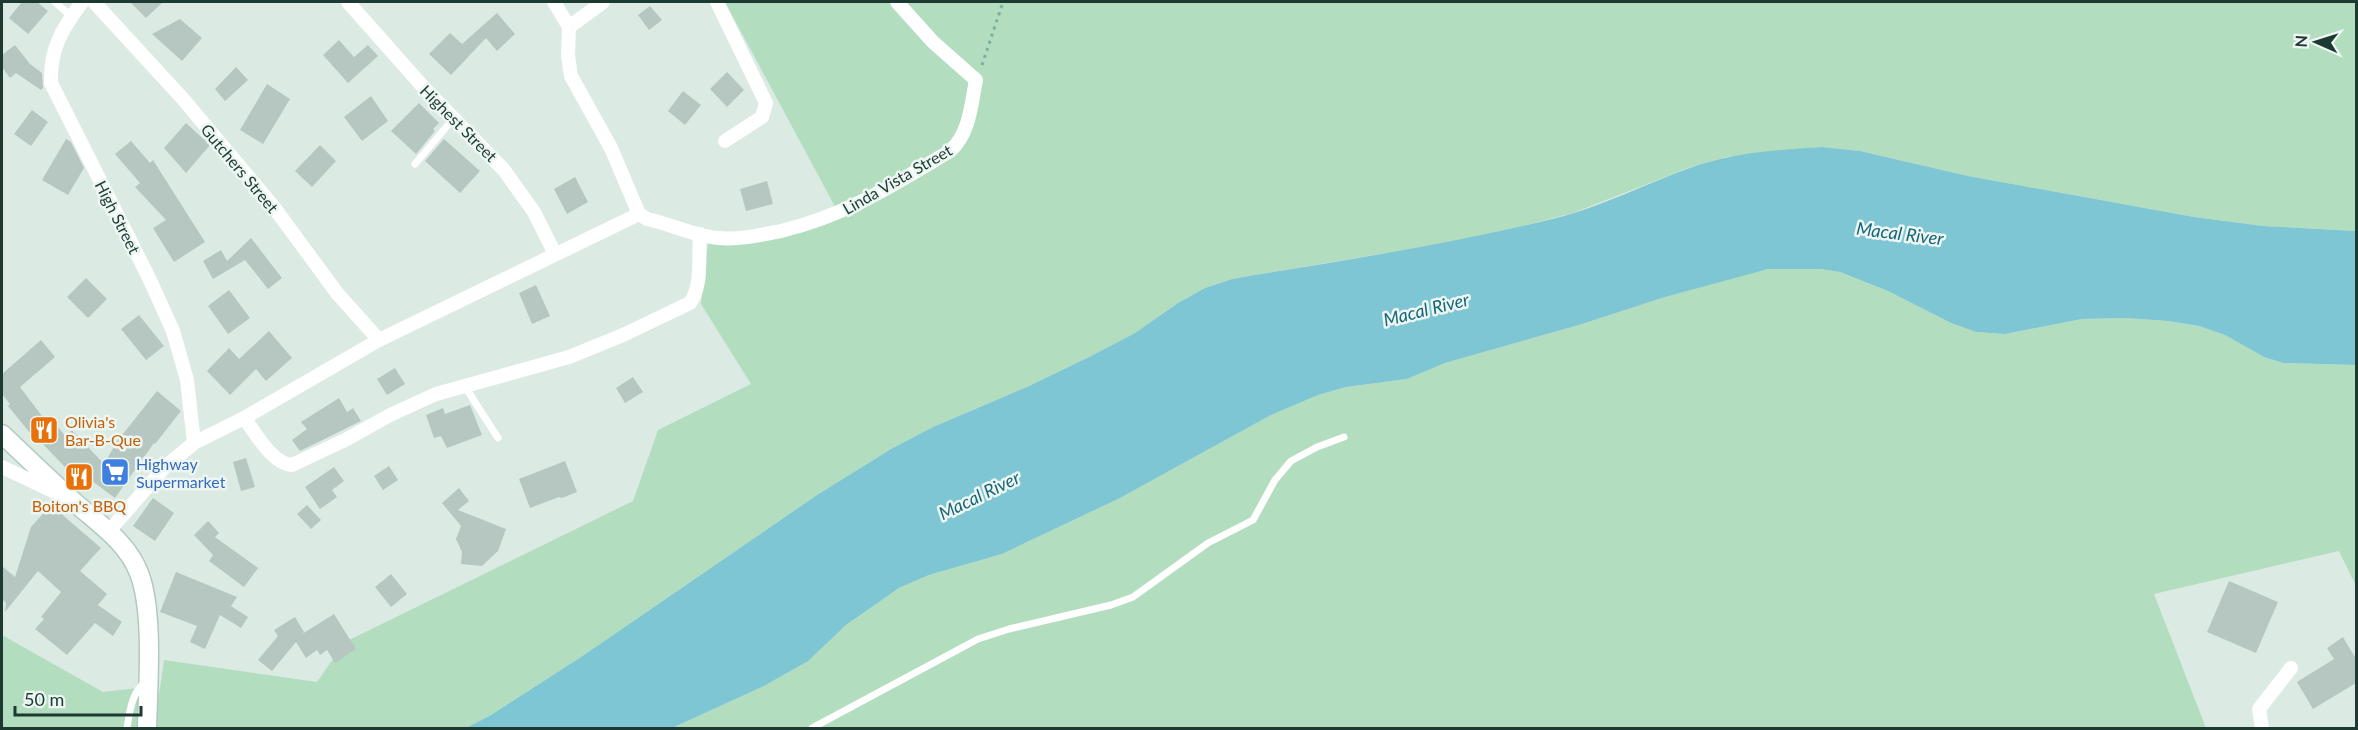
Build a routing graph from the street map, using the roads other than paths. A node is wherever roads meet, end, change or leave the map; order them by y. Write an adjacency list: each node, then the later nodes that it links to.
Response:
1 (55, 2): 9 (lane)
2 (82, 2): 9 (street, High Street)
3 (94, 2): 17 (street, Gutchers Street)
4 (348, 2): 11 (street, Highest Street)
5 (554, 2): 10 (street)
6 (603, 2): 10 (street)
7 (717, 2): 12 (street)
8 (897, 2): 15 (street, Linda Vista Street)
9 (71, 16): 23 (street, High Street)
10 (569, 27): 14 (street)
11 (454, 118): 13 (lane); 16 (street, Highest Street)
12 (725, 141)
13 (416, 164)
14 (639, 214): 15 (street, Linda Vista Street); 16 (street)
15 (700, 234): 18 (street)
16 (555, 254): 17 (street)
17 (379, 340): 19 (street)
18 (464, 385): 19 (street); 22 (lane)
19 (244, 418): 23 (street)
20 (2, 434): 25 (main road)
21 (1344, 437): 31 (lane)
22 (498, 438)
23 (194, 443): 26 (street)
24 (2, 467): 25 (street)
25 (73, 501): 26 (main road)
26 (109, 531): 28 (main road)
27 (2291, 668): 32 (street)
28 (148, 680): 29 (lane); 30 (main road)
29 (127, 729)
30 (147, 729)
31 (812, 729)
32 (2262, 729)

